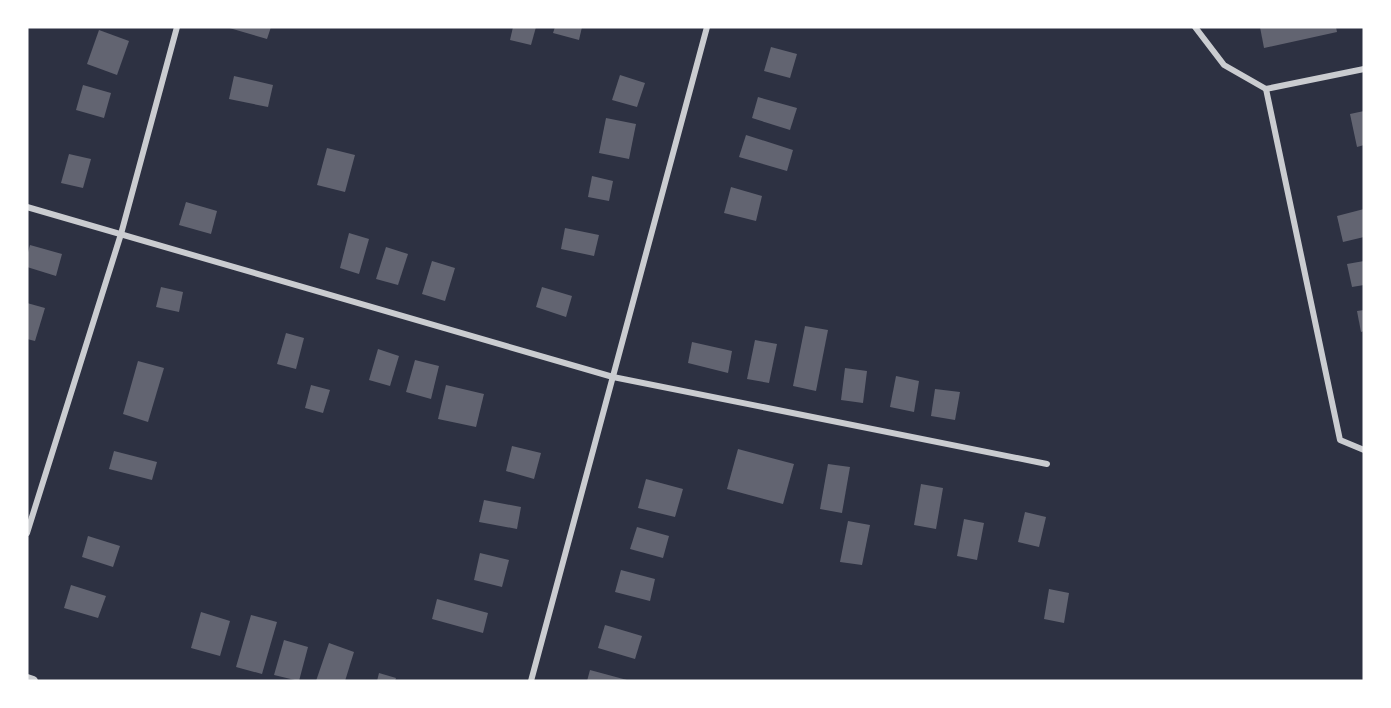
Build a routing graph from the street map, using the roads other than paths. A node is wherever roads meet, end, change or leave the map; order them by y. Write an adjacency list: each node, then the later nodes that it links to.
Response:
1 (177, 27): 7 (street)
2 (707, 27): 8 (street)
3 (1195, 27): 5 (street)
4 (1364, 69): 5 (street)
5 (1266, 89): 9 (street)
6 (27, 207): 7 (street)
7 (121, 234): 8 (street); 11 (street)
8 (613, 377): 10 (street); 14 (street)
9 (1364, 450)
10 (1047, 464)
11 (27, 533)
12 (27, 679): 13 (street)
13 (33, 681)
14 (531, 681)

